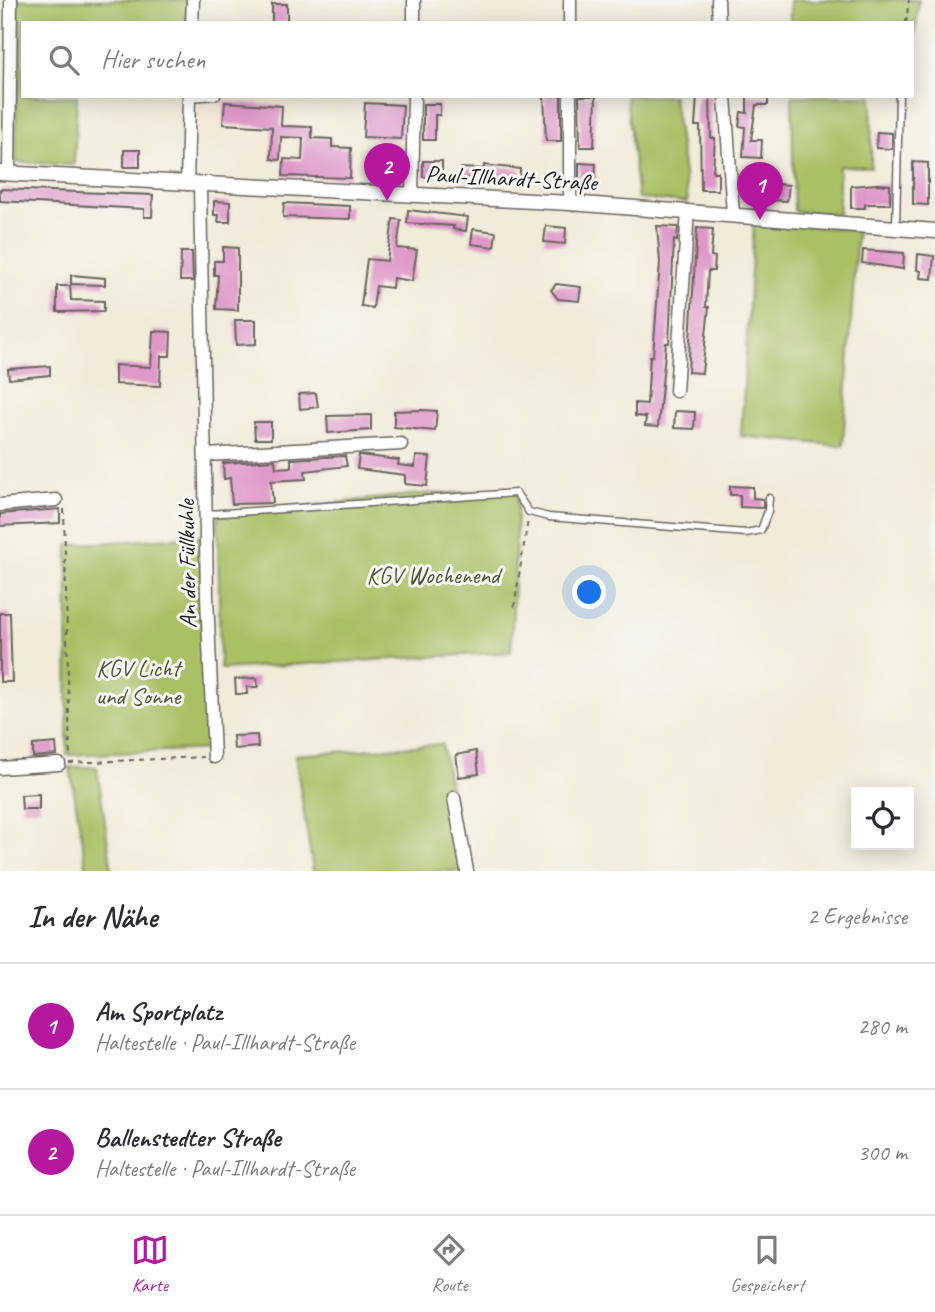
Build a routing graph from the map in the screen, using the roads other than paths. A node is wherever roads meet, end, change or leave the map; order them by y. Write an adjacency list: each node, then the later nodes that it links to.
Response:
1 (11, 0): 15 (street)
2 (193, 0): 6 (street)
3 (414, 0): 7 (street)
4 (570, 0): 8 (street)
5 (718, 0): 9 (street)
6 (192, 21)
7 (414, 21)
8 (570, 21)
9 (719, 21)
10 (189, 98): 16 (street, An der Füllkuhle)
11 (414, 98): 17 (street)
12 (570, 98): 18 (street)
13 (725, 98): 20 (street)
14 (899, 98): 21 (lane)
15 (4, 173): 16 (street, Paul-Illhardt-Straße)
16 (194, 184): 17 (street, Paul-Illhardt-Straße); 25 (street, An der Füllkuhle)
17 (412, 195): 18 (street, Paul-Illhardt-Straße)
18 (570, 203): 19 (street, Paul-Illhardt-Straße)
19 (688, 211): 20 (street, Paul-Illhardt-Straße); 23 (street)
20 (733, 214): 21 (street, Paul-Illhardt-Straße)
21 (896, 228): 22 (street, Paul-Illhardt-Straße)
22 (935, 231)
23 (676, 391)
24 (401, 444): 25 (street)
25 (205, 455): 29 (street, An der Füllkuhle)
26 (769, 498): 29 (lane)
27 (56, 500): 28 (street)
28 (0, 505)
29 (208, 514): 30 (street, An der Füllkuhle)
30 (214, 757)
31 (64, 763): 32 (street)
32 (0, 768)
33 (454, 798): 34 (street)
34 (467, 871)

